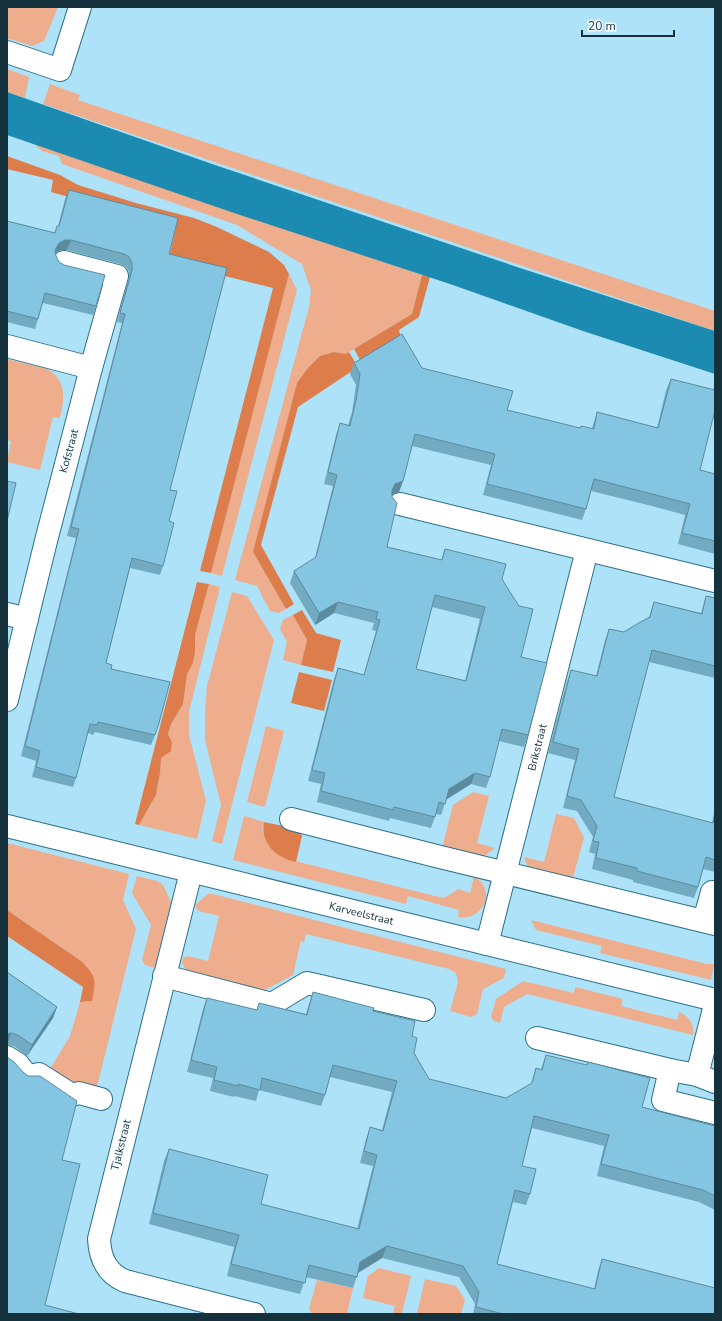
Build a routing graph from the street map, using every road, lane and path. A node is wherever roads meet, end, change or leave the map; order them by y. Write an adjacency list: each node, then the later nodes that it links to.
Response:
1 (80, 7): 2 (street)
2 (7, 52)
3 (64, 262): 5 (street, Kofstraat)
4 (7, 346): 5 (street)
5 (91, 368): 9 (street, Kofstraat)
6 (400, 504): 7 (street)
7 (587, 550): 8 (street); 14 (street, Brikstraat)
8 (715, 581)
9 (17, 616): 10 (street, Kofstraat)
10 (7, 700)
11 (291, 819): 14 (street)
12 (7, 826): 13 (street, Karveelstraat)
13 (190, 872): 17 (street, Karveelstraat); 18 (street, Tjalkstraat)
14 (504, 873): 16 (street); 17 (street, Brikstraat)
15 (715, 892): 16 (street)
16 (710, 923)
17 (487, 944): 19 (street, Karveelstraat)
18 (164, 976): 21 (street); 28 (street, Tjalkstraat)
19 (715, 1000)
20 (715, 1005): 25 (street)
21 (424, 1010)
22 (537, 1038): 24 (street)
23 (7, 1057): 26 (street)
24 (670, 1070): 25 (street); 27 (street)
25 (706, 1078)
26 (101, 1099)
27 (715, 1113)
28 (254, 1314)

